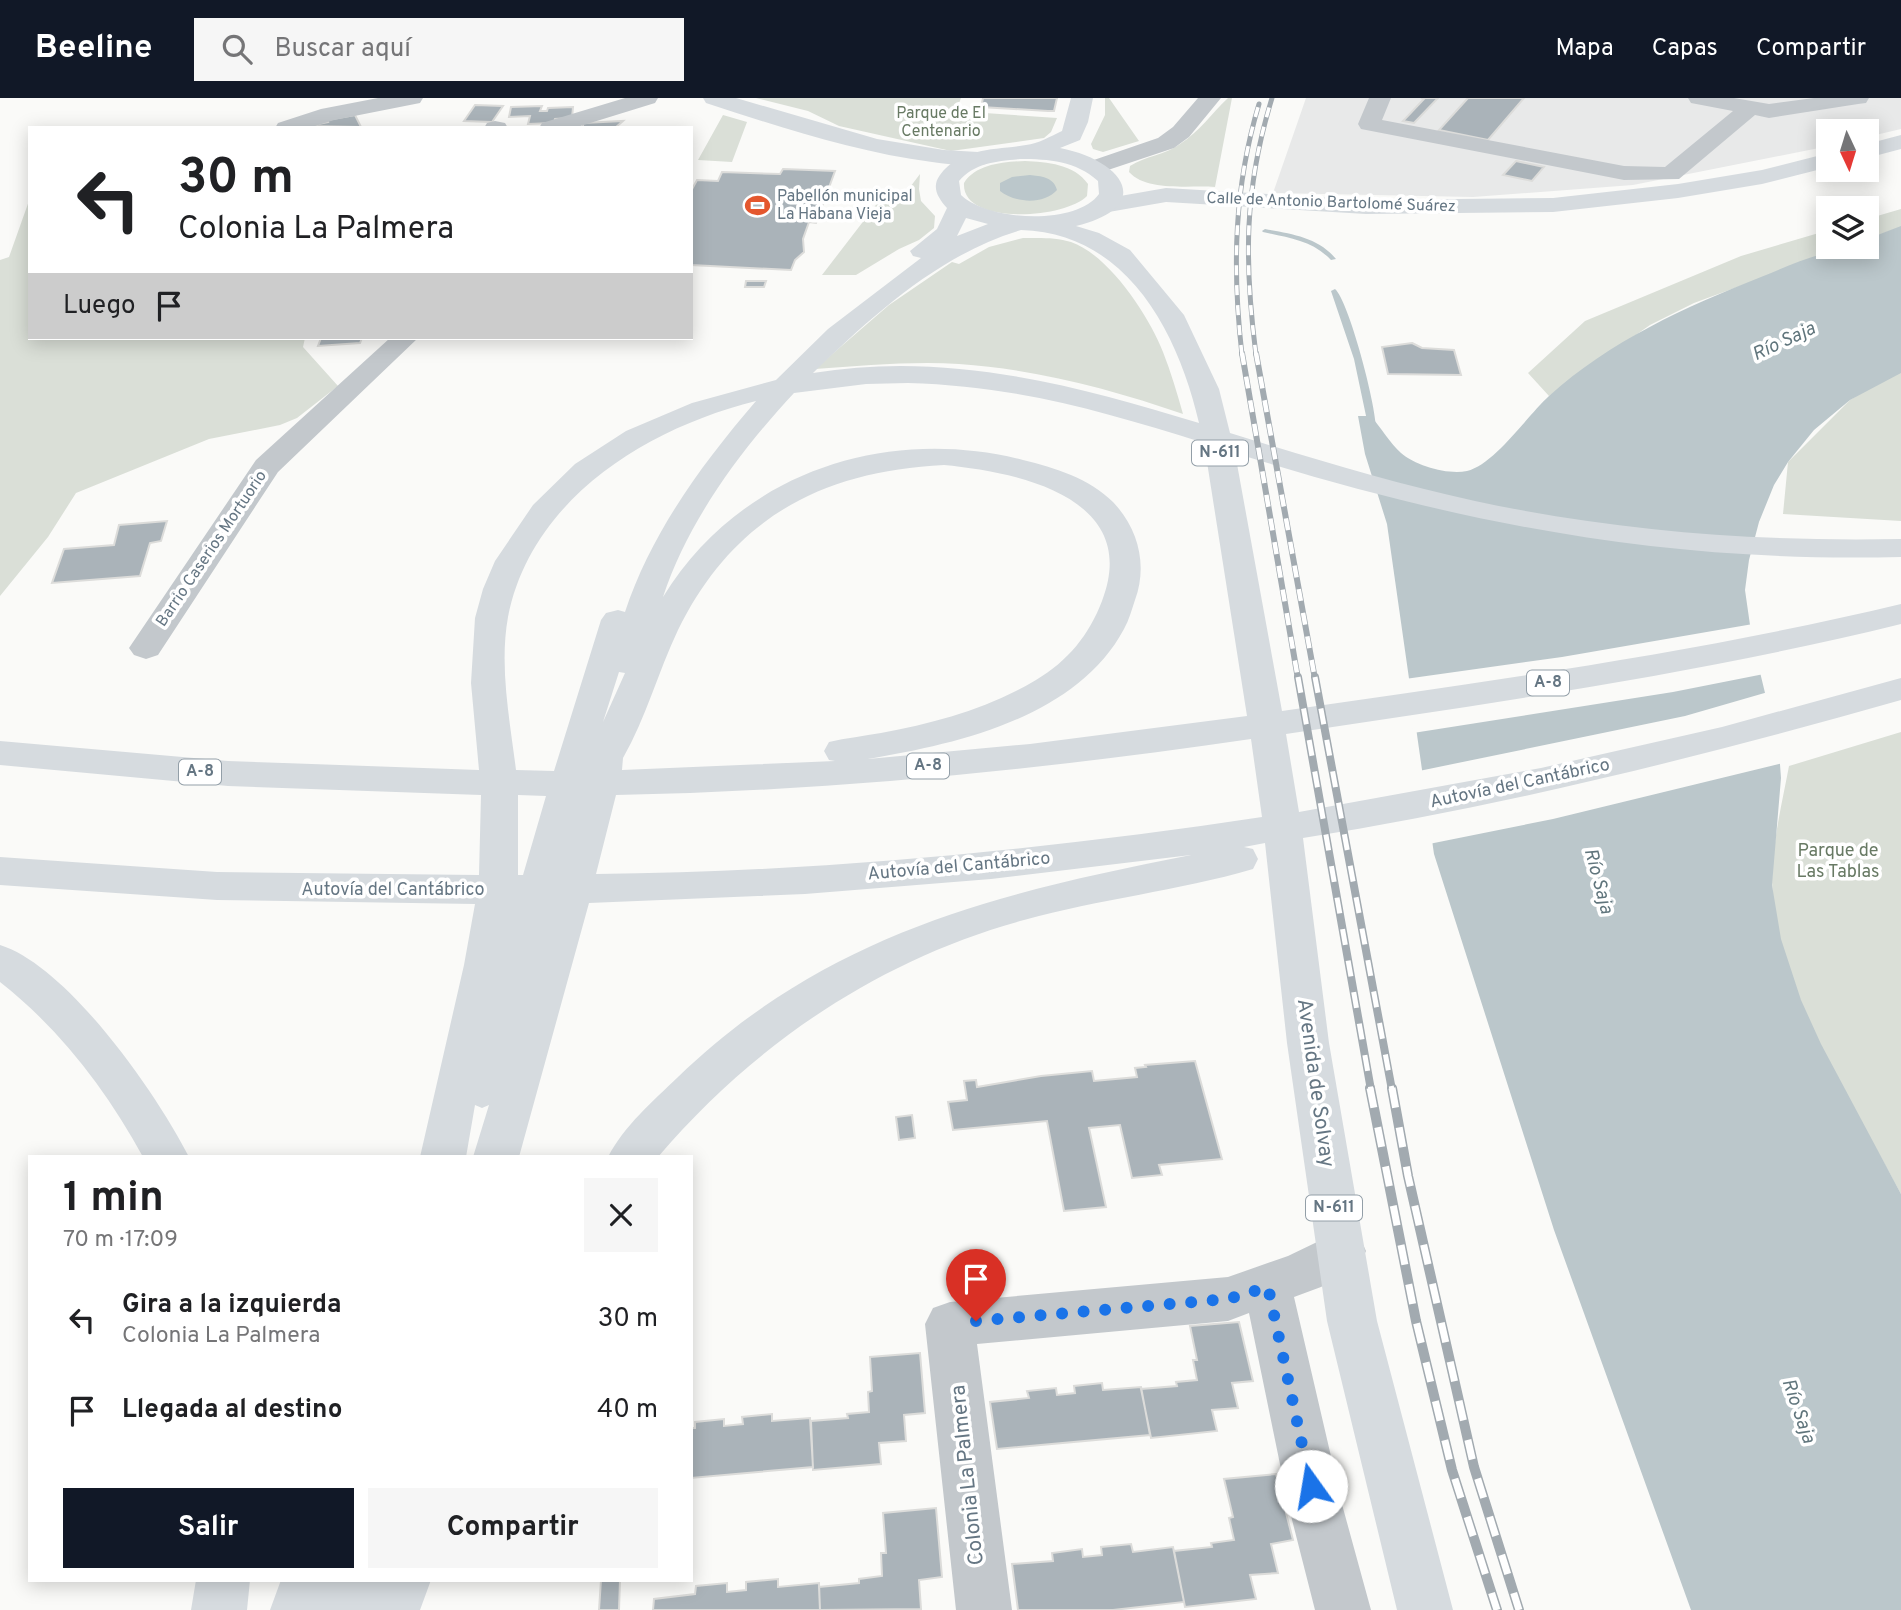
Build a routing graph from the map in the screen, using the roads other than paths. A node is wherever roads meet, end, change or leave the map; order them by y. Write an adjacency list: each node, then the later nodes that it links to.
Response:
1 (412, 98): 11 (street)
2 (648, 98): 12 (street)
3 (660, 98): 13 (street)
4 (714, 98): 17 (main road)
5 (1082, 98): 14 (main road)
6 (1210, 98): 21 (street)
7 (1380, 98): 10 (street)
8 (1699, 98): 10 (street)
9 (1858, 98): 10 (street)
10 (1751, 107)
11 (292, 126)
12 (557, 126)
13 (635, 126)
14 (1072, 135): 18 (main road); 21 (main road)
15 (1901, 142): 16 (main road)
16 (1880, 148)
17 (904, 152): 19 (main road); 22 (main road)
18 (1031, 152): 19 (main road); 21 (main road, Calle de Antonio Bartolomé Suárez)
19 (978, 159): 22 (main road)
20 (1816, 163): 23 (main road, Calle de Antonio Bartolomé Suárez)
21 (1096, 170): 23 (main road, Calle de Antonio Bartolomé Suárez); 24 (main road)
22 (955, 191): 25 (main road, N-611); 40 (main road)
23 (1166, 195): 24 (main road, Calle de Antonio Bartolomé Suárez)
24 (1099, 208): 25 (main road, N-611); 26 (main road, N-611)
25 (1028, 223): 26 (main road, N-611); 33 (main road)
26 (1121, 255): 43 (main road, Avenida de Solvay / N-611)
27 (403, 340): 30 (street, Barrio Caserios Mortuorio)
28 (1901, 548): 39 (main road)
29 (1901, 614): 34 (main road, A-8)
30 (146, 648)
31 (1901, 689): 35 (main road)
32 (0, 753): 34 (main road, A-8)
33 (607, 755): 34 (main road); 41 (main road)
34 (664, 773)
35 (1214, 852): 36 (main road, Autovía del Cantábrico); 42 (main road)
36 (0, 871)
37 (0, 960): 38 (main road)
38 (165, 1155)
39 (443, 1155)
40 (459, 1155)
41 (497, 1155)
42 (633, 1155)
43 (1342, 1251): 44 (street, Colonia La Palmera); 55 (main road, Avenida de Solvay / N-611)
44 (1268, 1287): 53 (street, Colonia La Palmera); 54 (street)
45 (223, 1582): 49 (main road)
46 (308, 1582): 50 (main road)
47 (360, 1582): 51 (main road)
48 (403, 1582): 52 (main road)
49 (219, 1610)
50 (298, 1610)
51 (352, 1610)
52 (392, 1610)
53 (984, 1610)
54 (1343, 1610)
55 (1425, 1610)

